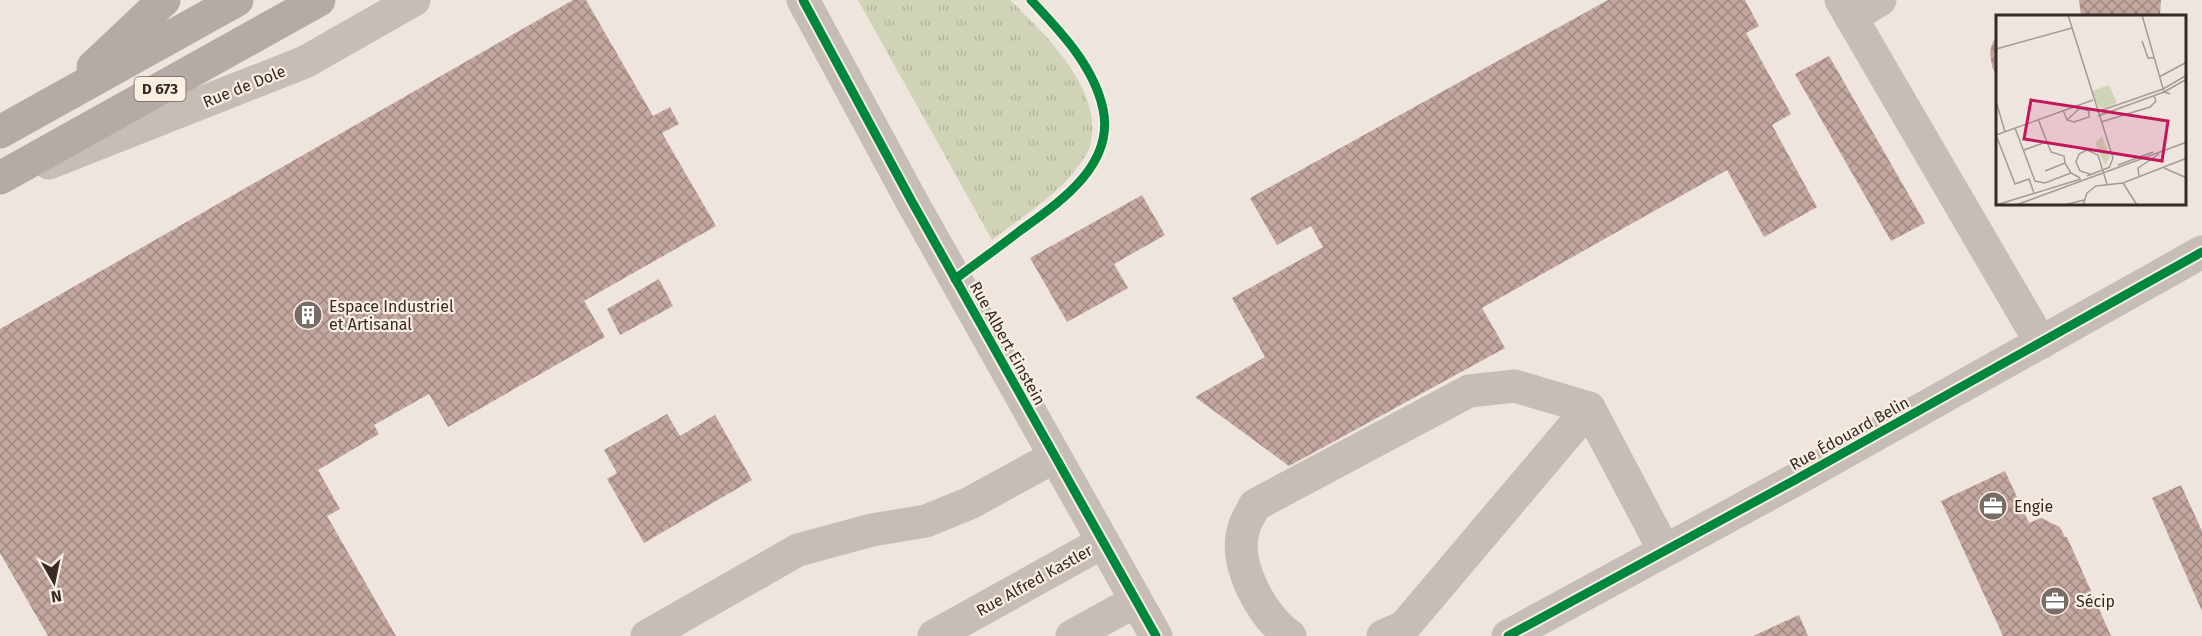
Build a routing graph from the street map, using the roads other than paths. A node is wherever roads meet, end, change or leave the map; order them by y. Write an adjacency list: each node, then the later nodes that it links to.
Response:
1 (164, 0): 8 (main road)
2 (237, 0): 8 (main road, D 673)
3 (319, 0): 10 (main road, Rue de Dole / D 673)
4 (414, 0): 10 (street, Rue de Dole)
5 (803, 0): 14 (street, Rue Albert Einstein)
6 (1880, 0): 7 (street)
7 (1846, 8): 12 (street)
8 (57, 101): 9 (main road, D 673)
9 (0, 132)
10 (0, 180)
11 (2202, 252): 12 (street, Rue Édouard Belin)
12 (2041, 343): 16 (street, Rue Édouard Belin)
13 (1589, 408): 16 (street); 22 (street); 23 (street)
14 (1054, 457): 15 (street, Rue Albert Einstein); 18 (street)
15 (1103, 542): 17 (street, Rue Albert Einstein); 19 (street, Rue Alfred Kastler)
16 (1664, 550): 24 (street, Rue Édouard Belin)
17 (1136, 601): 20 (street); 21 (street, Rue Albert Einstein)
18 (647, 636)
19 (934, 636)
20 (1072, 636)
21 (1156, 636)
22 (1290, 636)
23 (1383, 636)
24 (1508, 636)

